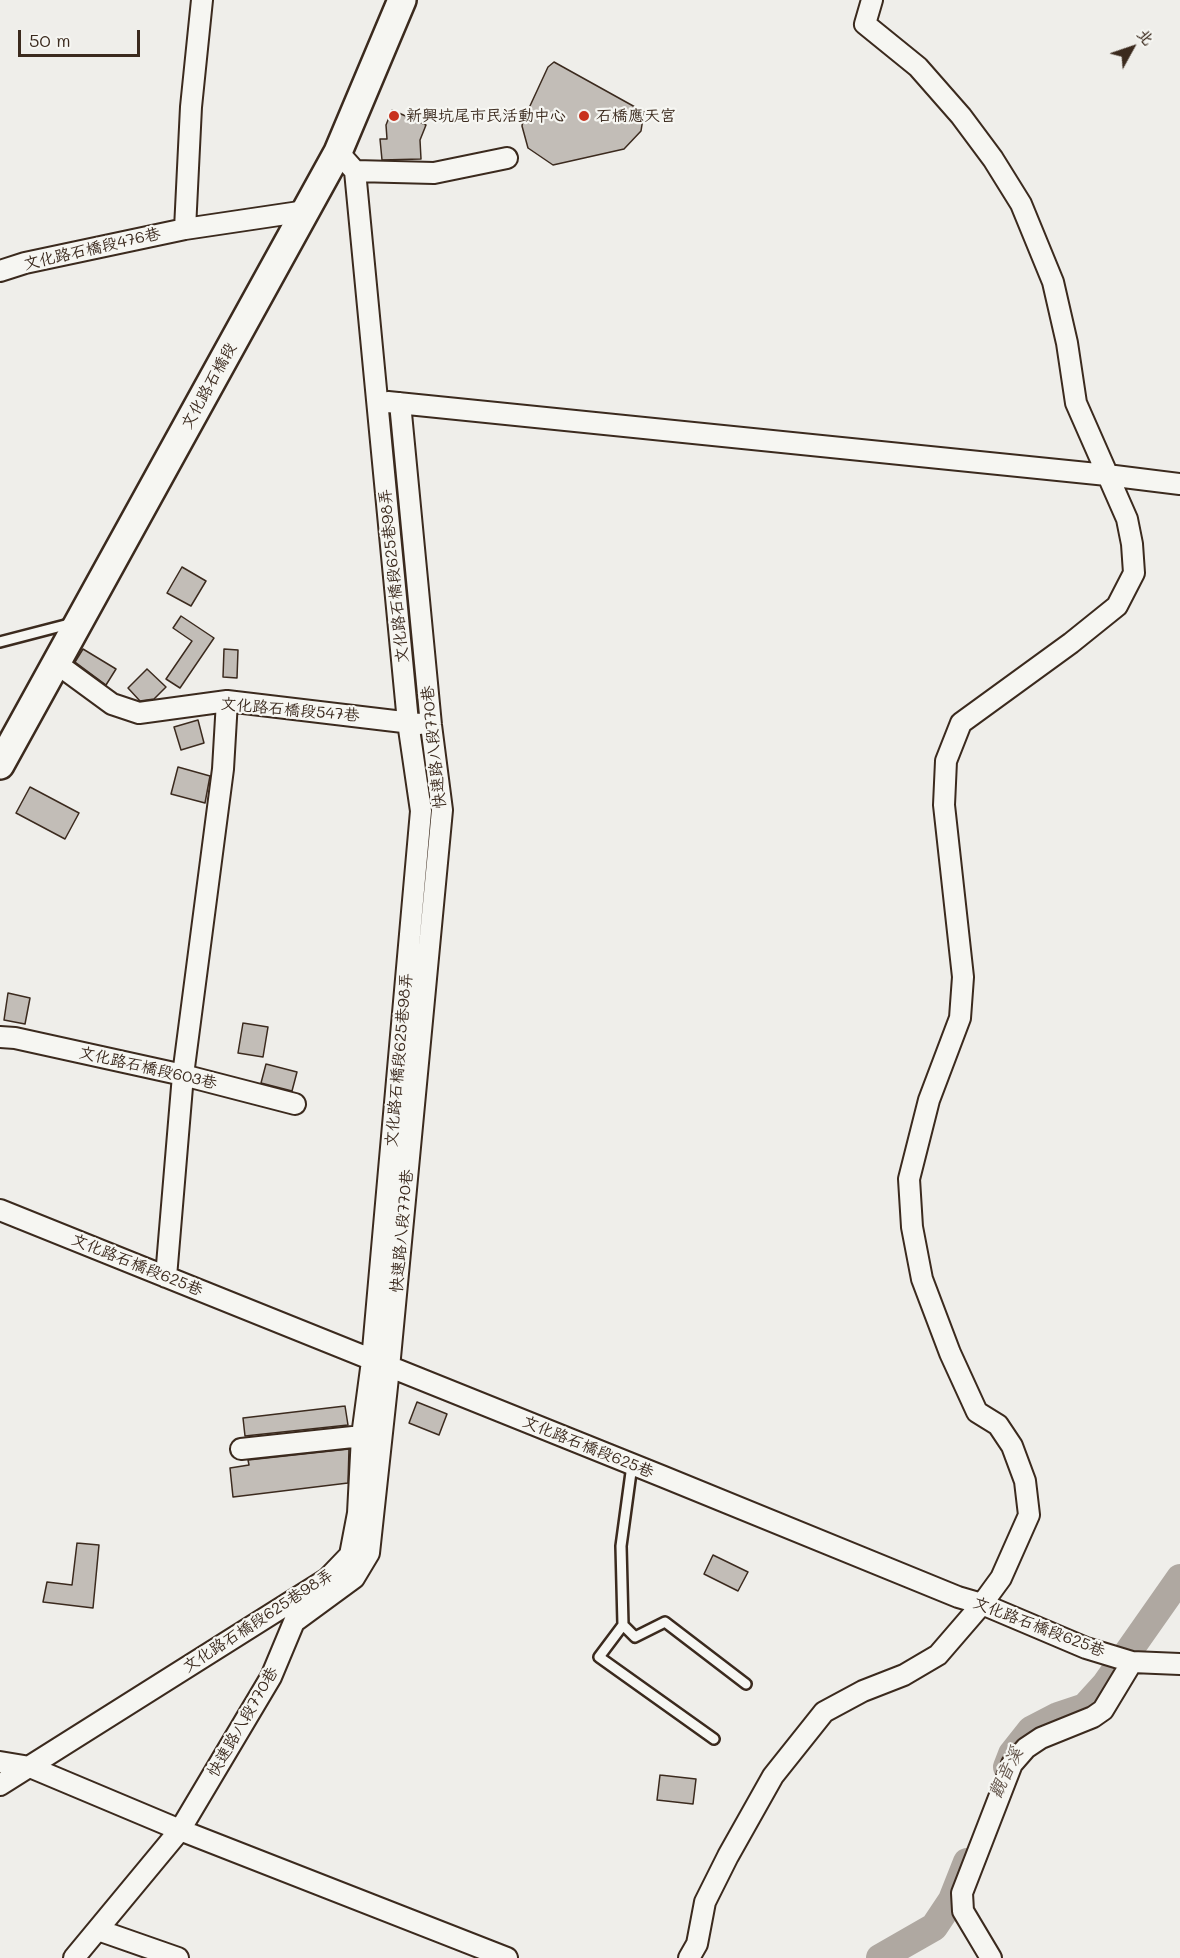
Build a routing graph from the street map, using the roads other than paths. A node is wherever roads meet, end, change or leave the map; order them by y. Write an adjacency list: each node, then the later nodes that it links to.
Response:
1 (202, 0): 7 (street)
2 (402, 0): 5 (main road, 文化路石橋段)
3 (872, 0): 11 (street)
4 (507, 158): 5 (street)
5 (346, 162): 6 (main road, 文化路石橋段); 9 (street, 文化路石橋段625巷98弄)
6 (306, 211): 7 (street, 文化路石橋段476巷); 13 (main road, 文化路石橋段)
7 (185, 229): 8 (street, 文化路石橋段476巷)
8 (0, 271)
9 (376, 402): 10 (street); 17 (street, 文化路石橋段625巷98弄)
10 (400, 403): 11 (street); 18 (street, 快速路八段770巷)
11 (1107, 475): 12 (street); 29 (street)
12 (1180, 484)
13 (79, 622): 14 (lane); 15 (main road, 文化路石橋段)
14 (0, 642)
15 (56, 663): 16 (street, 文化路石橋段547巷); 19 (main road, 文化路石橋段)
16 (227, 701): 17 (street, 文化路石橋段547巷); 21 (street)
17 (408, 722): 18 (street, 文化路石橋段547巷); 25 (street, 文化路石橋段625巷98弄)
18 (431, 725): 25 (street, 快速路八段770巷)
19 (0, 765)
20 (0, 1037): 21 (street, 文化路石橋段603巷)
21 (183, 1075): 22 (street, 文化路石橋段603巷); 24 (street)
22 (296, 1104)
23 (0, 1210): 24 (street, 文化路石橋段625巷)
24 (166, 1277): 25 (street, 文化路石橋段625巷)
25 (381, 1364): 26 (street, 文化路石橋段625巷98弄); 28 (street, 文化路石橋段625巷); 38 (street, 快速路八段770巷)
26 (362, 1436): 27 (street); 36 (street, 文化路石橋段625巷98弄)
27 (241, 1449)
28 (632, 1465): 29 (street, 文化路石橋段625巷); 30 (lane)
29 (982, 1604): 31 (street, 文化路石橋段625巷); 43 (street)
30 (622, 1625): 33 (lane); 34 (lane)
31 (1132, 1662): 32 (street, 文化路石橋段625巷); 44 (street)
32 (1180, 1664)
33 (746, 1684)
34 (714, 1738)
35 (0, 1762): 36 (street)
36 (30, 1767): 37 (street, 文化路石橋段625巷98弄); 38 (street)
37 (0, 1785)
38 (180, 1830): 39 (street, 快速路八段770巷); 42 (street)
39 (98, 1930): 40 (street, 快速路八段770巷); 41 (street)
40 (74, 1958)
41 (178, 1958)
42 (507, 1958)
43 (689, 1958)
44 (991, 1958)

